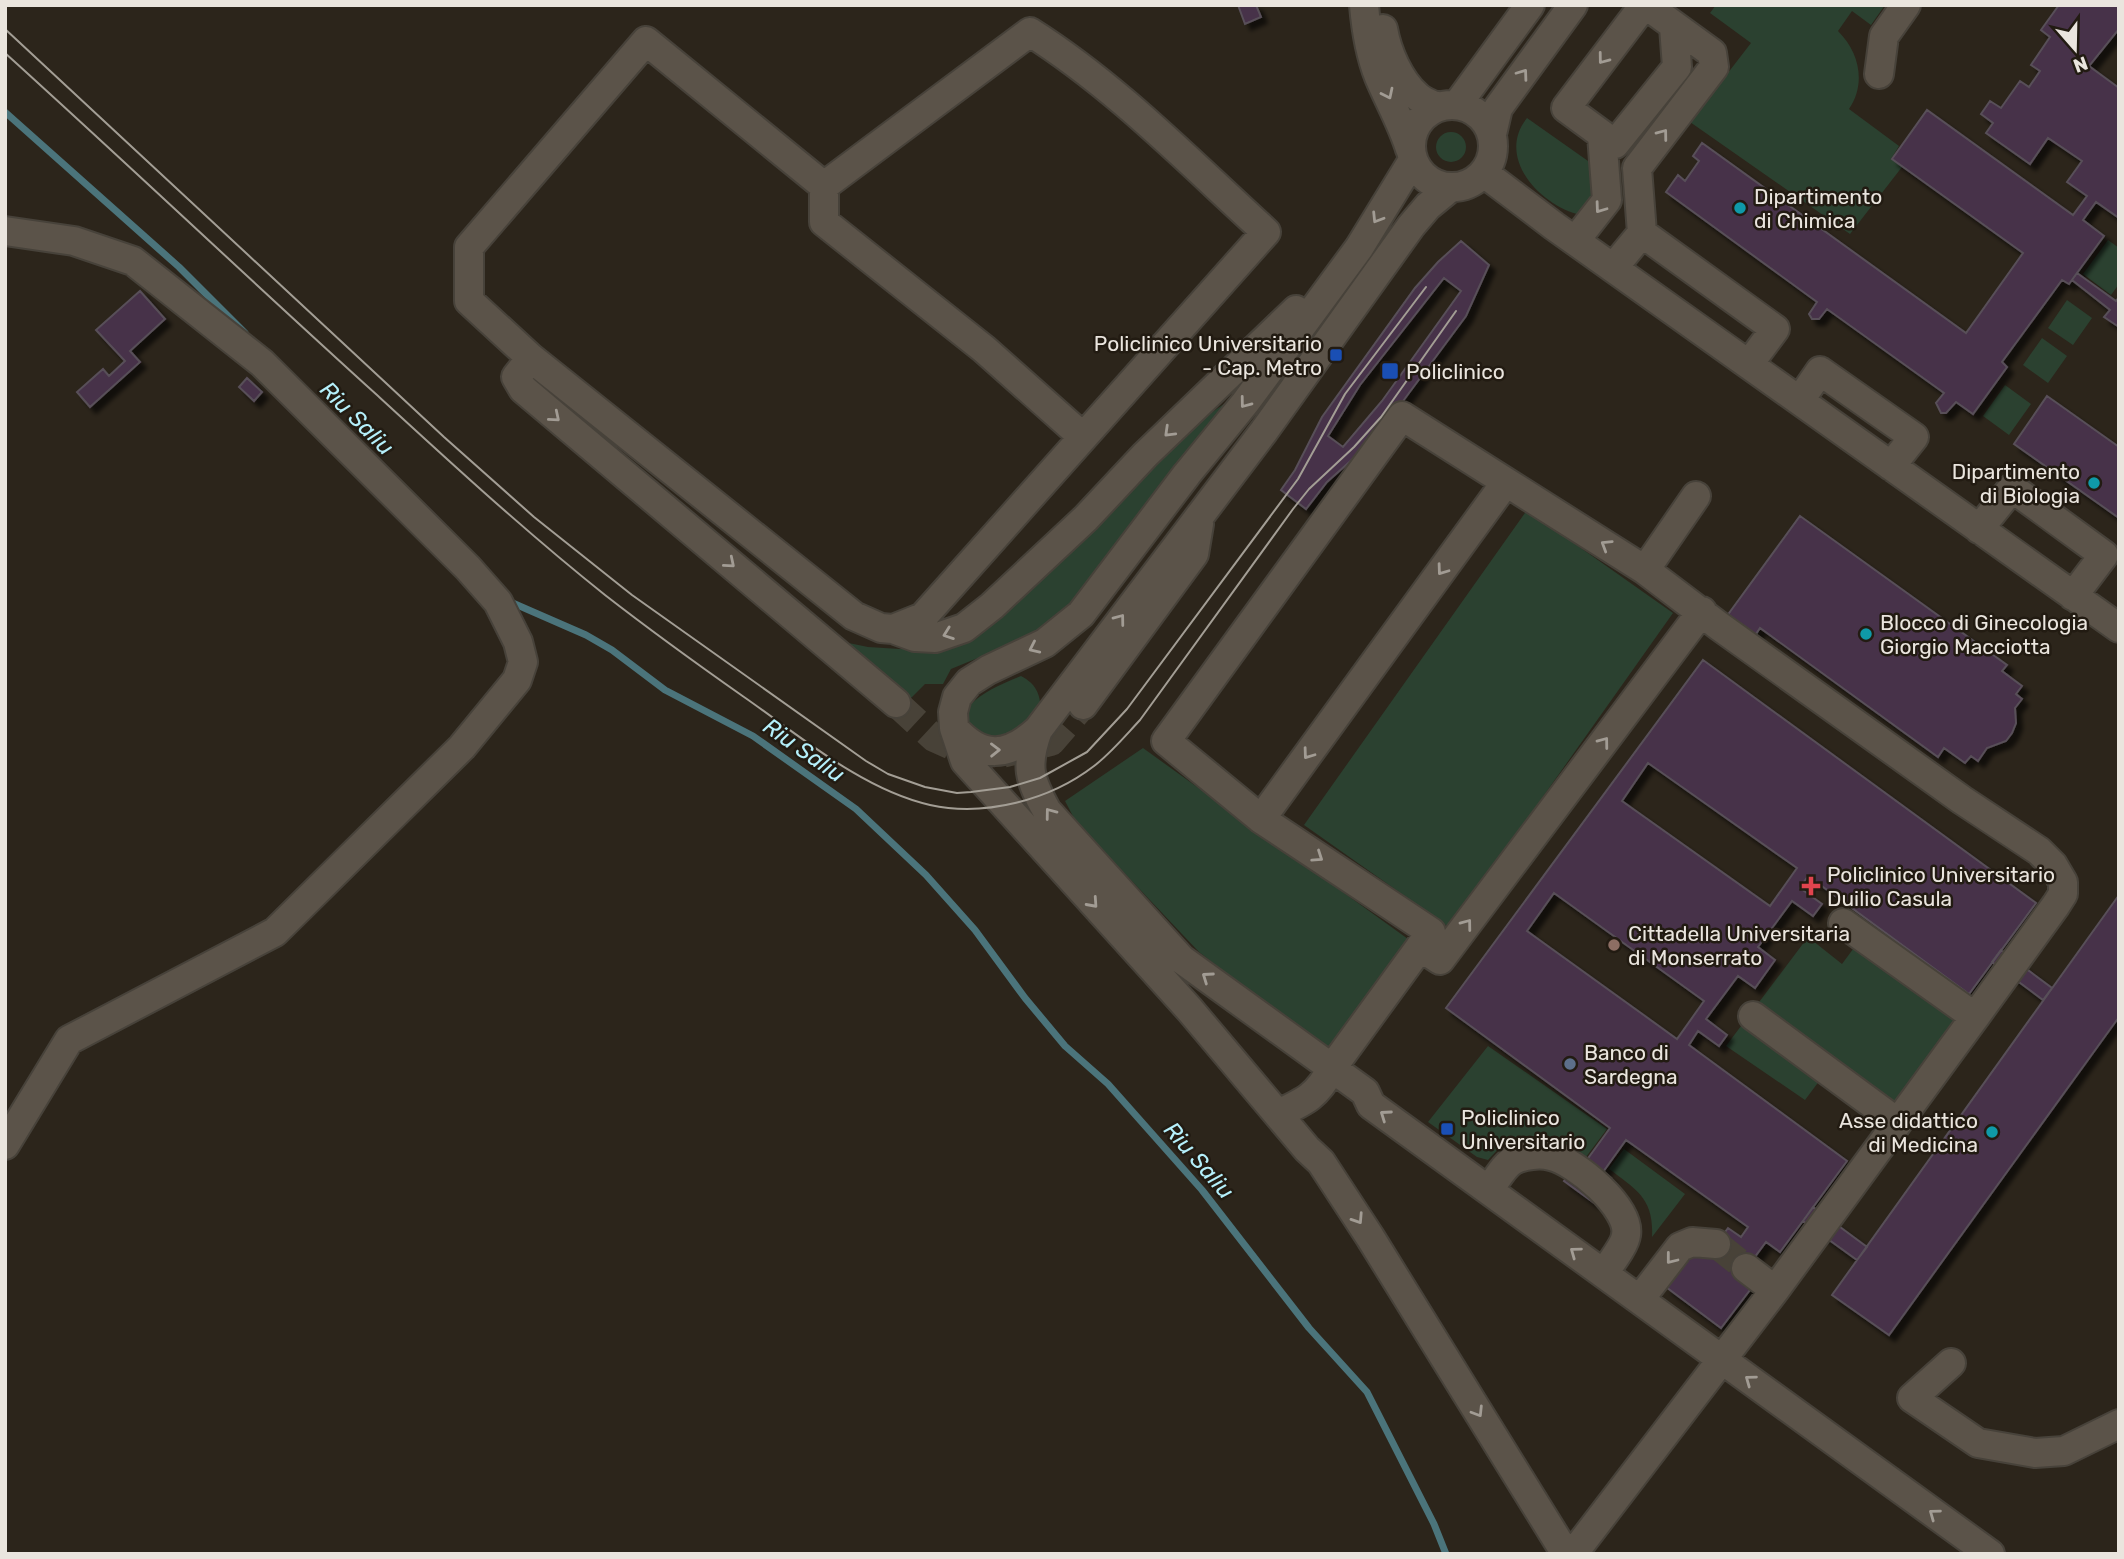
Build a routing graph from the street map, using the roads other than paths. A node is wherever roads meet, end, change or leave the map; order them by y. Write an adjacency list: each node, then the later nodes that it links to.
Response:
1 (1364, 5): 12 (street, one-way to 12)
2 (1383, 5): 9 (street)
3 (1530, 5): 9 (street)
4 (1573, 5): 10 (street, one-way to 4)
5 (1645, 5): 7 (street); 11 (street, one-way to 11)
6 (1906, 5): 8 (street)
7 (1674, 27): 11 (street); 17 (street, one-way to 7)
8 (1879, 74)
9 (1447, 106): 10 (street); 12 (street)
10 (1492, 134): 13 (street)
11 (1602, 135): 18 (street, one-way to 18)
12 (1412, 154): 15 (street); 19 (street, one-way to 19)
13 (1484, 173): 15 (street); 18 (street)
14 (824, 186): 21 (street); 23 (street); 23 (street)
15 (1450, 188): 26 (street)
16 (5, 231): 45 (street)
17 (1642, 233): 20 (street); 22 (street)
18 (1575, 241): 20 (street)
19 (1359, 248): 32 (street, one-way to 32); 35 (street, one-way to 35)
20 (1613, 268): 22 (street)
21 (526, 363): 32 (street); 33 (street, one-way to 33)
22 (1749, 364): 27 (street)
23 (1083, 437): 32 (street)
24 (1506, 482): 28 (street, one-way to 24); 37 (street, one-way to 37); 37 (street)
25 (1696, 496): 28 (street)
26 (1201, 512): 34 (street); 36 (street, one-way to 26)
27 (1979, 529): 29 (street); 29 (street)
28 (1645, 570): 30 (street)
29 (2073, 596): 31 (street)
30 (1702, 611): 39 (street, one-way to 30); 41 (street)
31 (2119, 628)
32 (893, 629)
33 (896, 703)
34 (1083, 705)
35 (954, 728): 36 (street, one-way to 36); 43 (street, one-way to 43)
36 (1038, 730): 42 (street, one-way to 36)
37 (1261, 819): 39 (street, one-way to 39)
38 (1843, 923): 41 (street)
39 (1420, 947): 42 (street)
40 (1753, 1016): 44 (street)
41 (1975, 1017): 44 (street)
42 (1332, 1069): 43 (street); 46 (street, one-way to 42)
43 (1278, 1114): 55 (street, one-way to 55)
44 (1897, 1122): 50 (street)
45 (5, 1145)
46 (1489, 1189): 49 (street, one-way to 46); 49 (street)
47 (1716, 1244): 51 (street, one-way to 51)
48 (1746, 1268): 50 (street)
49 (1604, 1273): 51 (street)
50 (1775, 1290): 52 (street)
51 (1640, 1300): 52 (street)
52 (1721, 1359): 56 (street); 57 (street, one-way to 52)
53 (1951, 1363): 54 (street)
54 (2119, 1424)
55 (1566, 1554)
56 (1573, 1554)
57 (1990, 1554)

